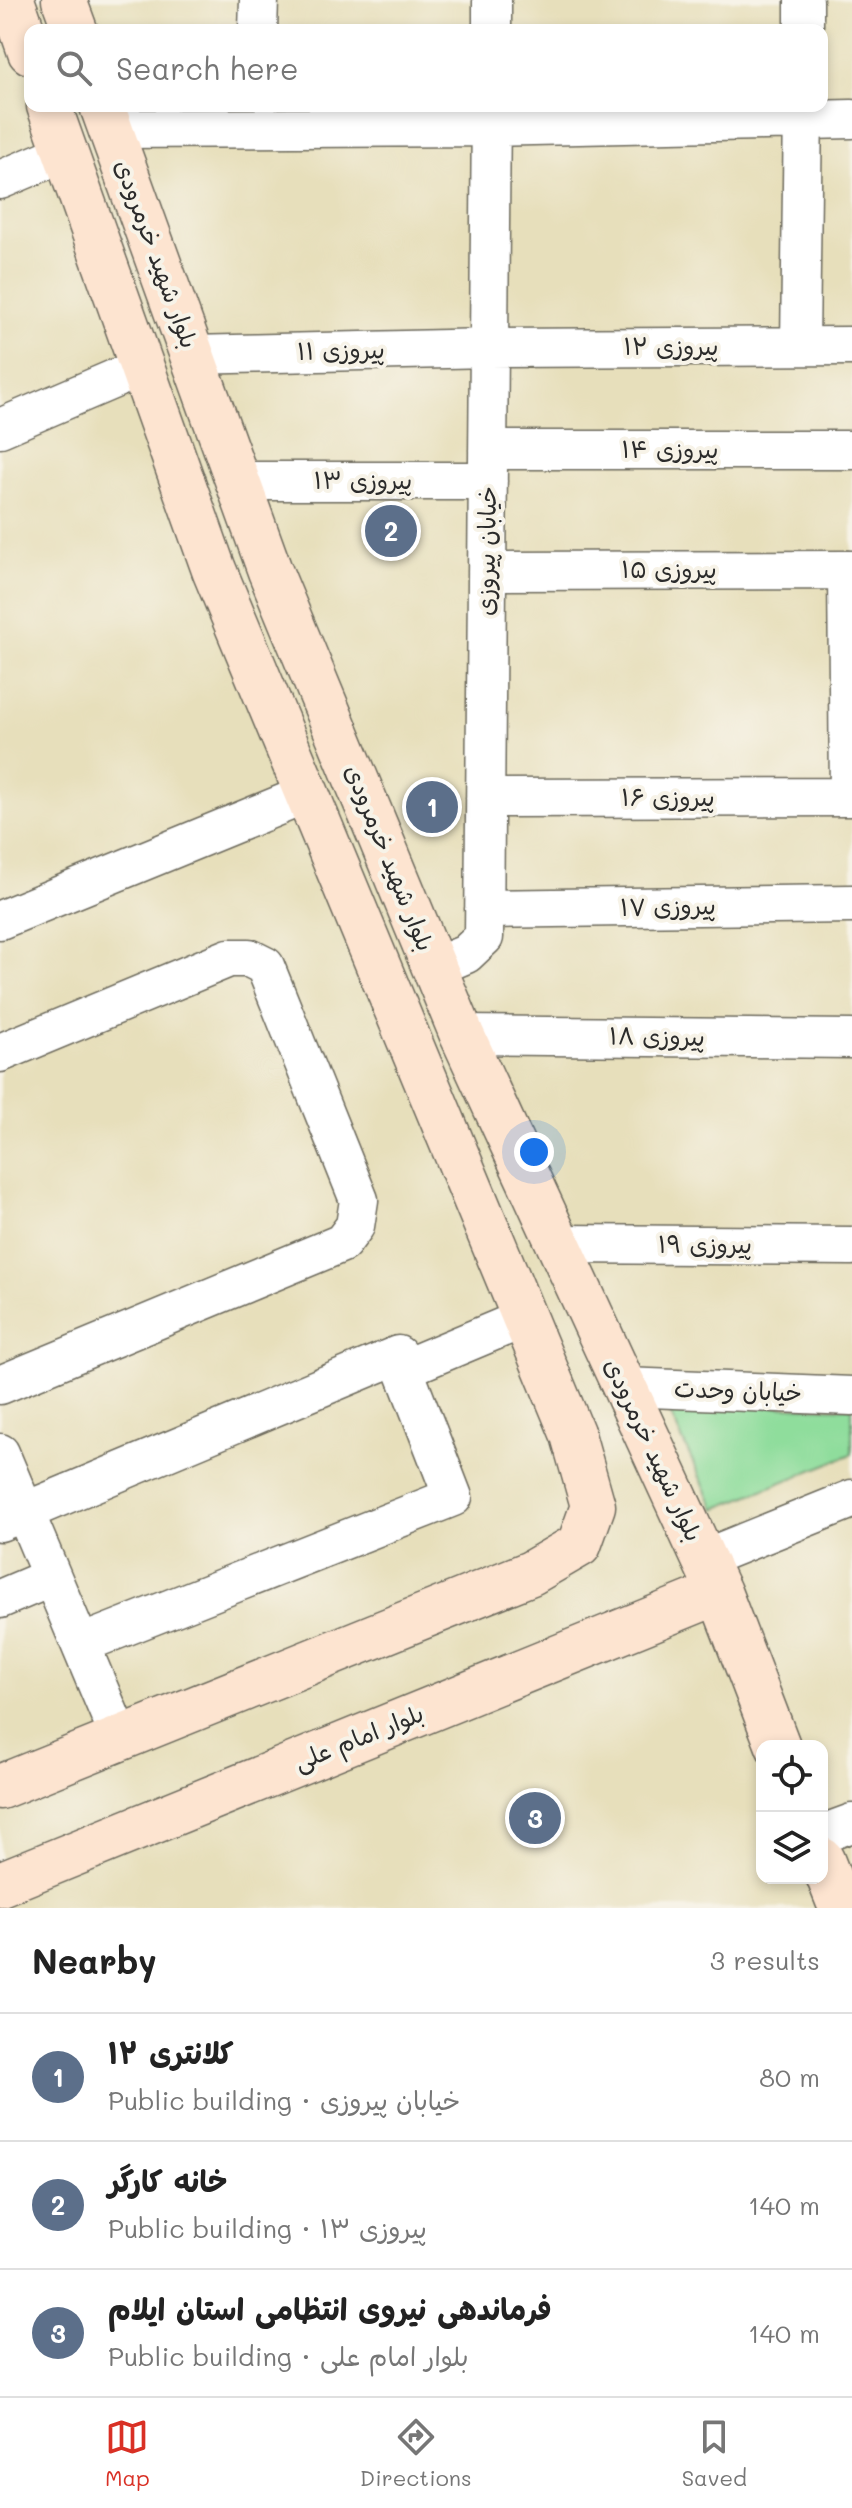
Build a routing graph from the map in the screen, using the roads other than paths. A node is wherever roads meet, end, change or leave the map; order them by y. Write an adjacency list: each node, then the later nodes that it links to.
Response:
1 (12, 0): 10 (main road)
2 (64, 0): 6 (main road)
3 (259, 0): 7 (street)
4 (492, 0): 8 (street)
5 (804, 0): 9 (street)
6 (73, 24)
7 (258, 24)
8 (492, 24)
9 (804, 24)
10 (24, 35)
11 (51, 112): 17 (main road, بلوار شهید خرمرودی)
12 (803, 113): 13 (street); 16 (street); 19 (street)
13 (491, 116): 15 (street); 21 (street, خیابان پیروزی)
14 (106, 117): 15 (street); 22 (main road, بلوار شهید خرمرودی)
15 (256, 117)
16 (852, 119)
17 (66, 152): 18 (street); 23 (main road, بلوار شهید خرمرودی)
18 (0, 180)
19 (800, 346): 20 (street, پیروزی ۱۲); 21 (street, پیروزی ۱۲)
20 (852, 346)
21 (489, 348): 22 (street, پیروزی ۱۱); 26 (street, خیابان پیروزی)
22 (192, 355): 27 (main road, بلوار شهید خرمرودی)
23 (142, 367): 24 (street); 30 (main road, بلوار شهید خرمرودی)
24 (0, 428)
25 (852, 450): 26 (street, پیروزی ۱۴)
26 (488, 466): 27 (street, پیروزی ۱۳); 29 (street, خیابان پیروزی)
27 (238, 481): 36 (main road, بلوار شهید خرمرودی)
28 (849, 570): 29 (street, پیروزی ۱۵); 31 (street)
29 (487, 571): 32 (street, خیابان پیروزی)
30 (307, 794): 35 (street); 42 (main road, بلوار شهید خرمرودی)
31 (850, 797): 32 (street, پیروزی ۱۶)
32 (485, 798): 34 (street, خیابان پیروزی)
33 (852, 904): 34 (street, پیروزی ۱۷)
34 (484, 909): 36 (street, خیابان پیروزی)
35 (0, 920)
36 (435, 967): 37 (main road, بلوار شهید خرمرودی)
37 (462, 1035): 38 (street, پیروزی ۱۸); 40 (main road, بلوار شهید خرمرودی)
38 (852, 1039)
39 (0, 1053): 44 (street)
40 (559, 1244): 41 (street, پیروزی ۱۹); 45 (main road, بلوار شهید خرمرودی)
41 (852, 1246)
42 (525, 1318): 43 (street); 54 (main road, بلوار شهید خرمرودی)
43 (403, 1369): 49 (street); 53 (street)
44 (0, 1385)
45 (624, 1387): 46 (street, خیابان وحدت); 50 (main road, بلوار شهید خرمرودی)
46 (852, 1396)
47 (0, 1453): 49 (street)
48 (852, 1499): 50 (street)
49 (12, 1517): 51 (street)
50 (711, 1576): 55 (main road); 60 (main road, بلوار امام على)
51 (52, 1577): 52 (street); 53 (street)
52 (0, 1599)
53 (81, 1644): 54 (street)
54 (120, 1739): 56 (main road)
55 (776, 1740)
56 (0, 1787)
57 (852, 1823): 58 (street)
58 (828, 1832)
59 (828, 1875): 61 (main road)
60 (0, 1884)
61 (841, 1908)

